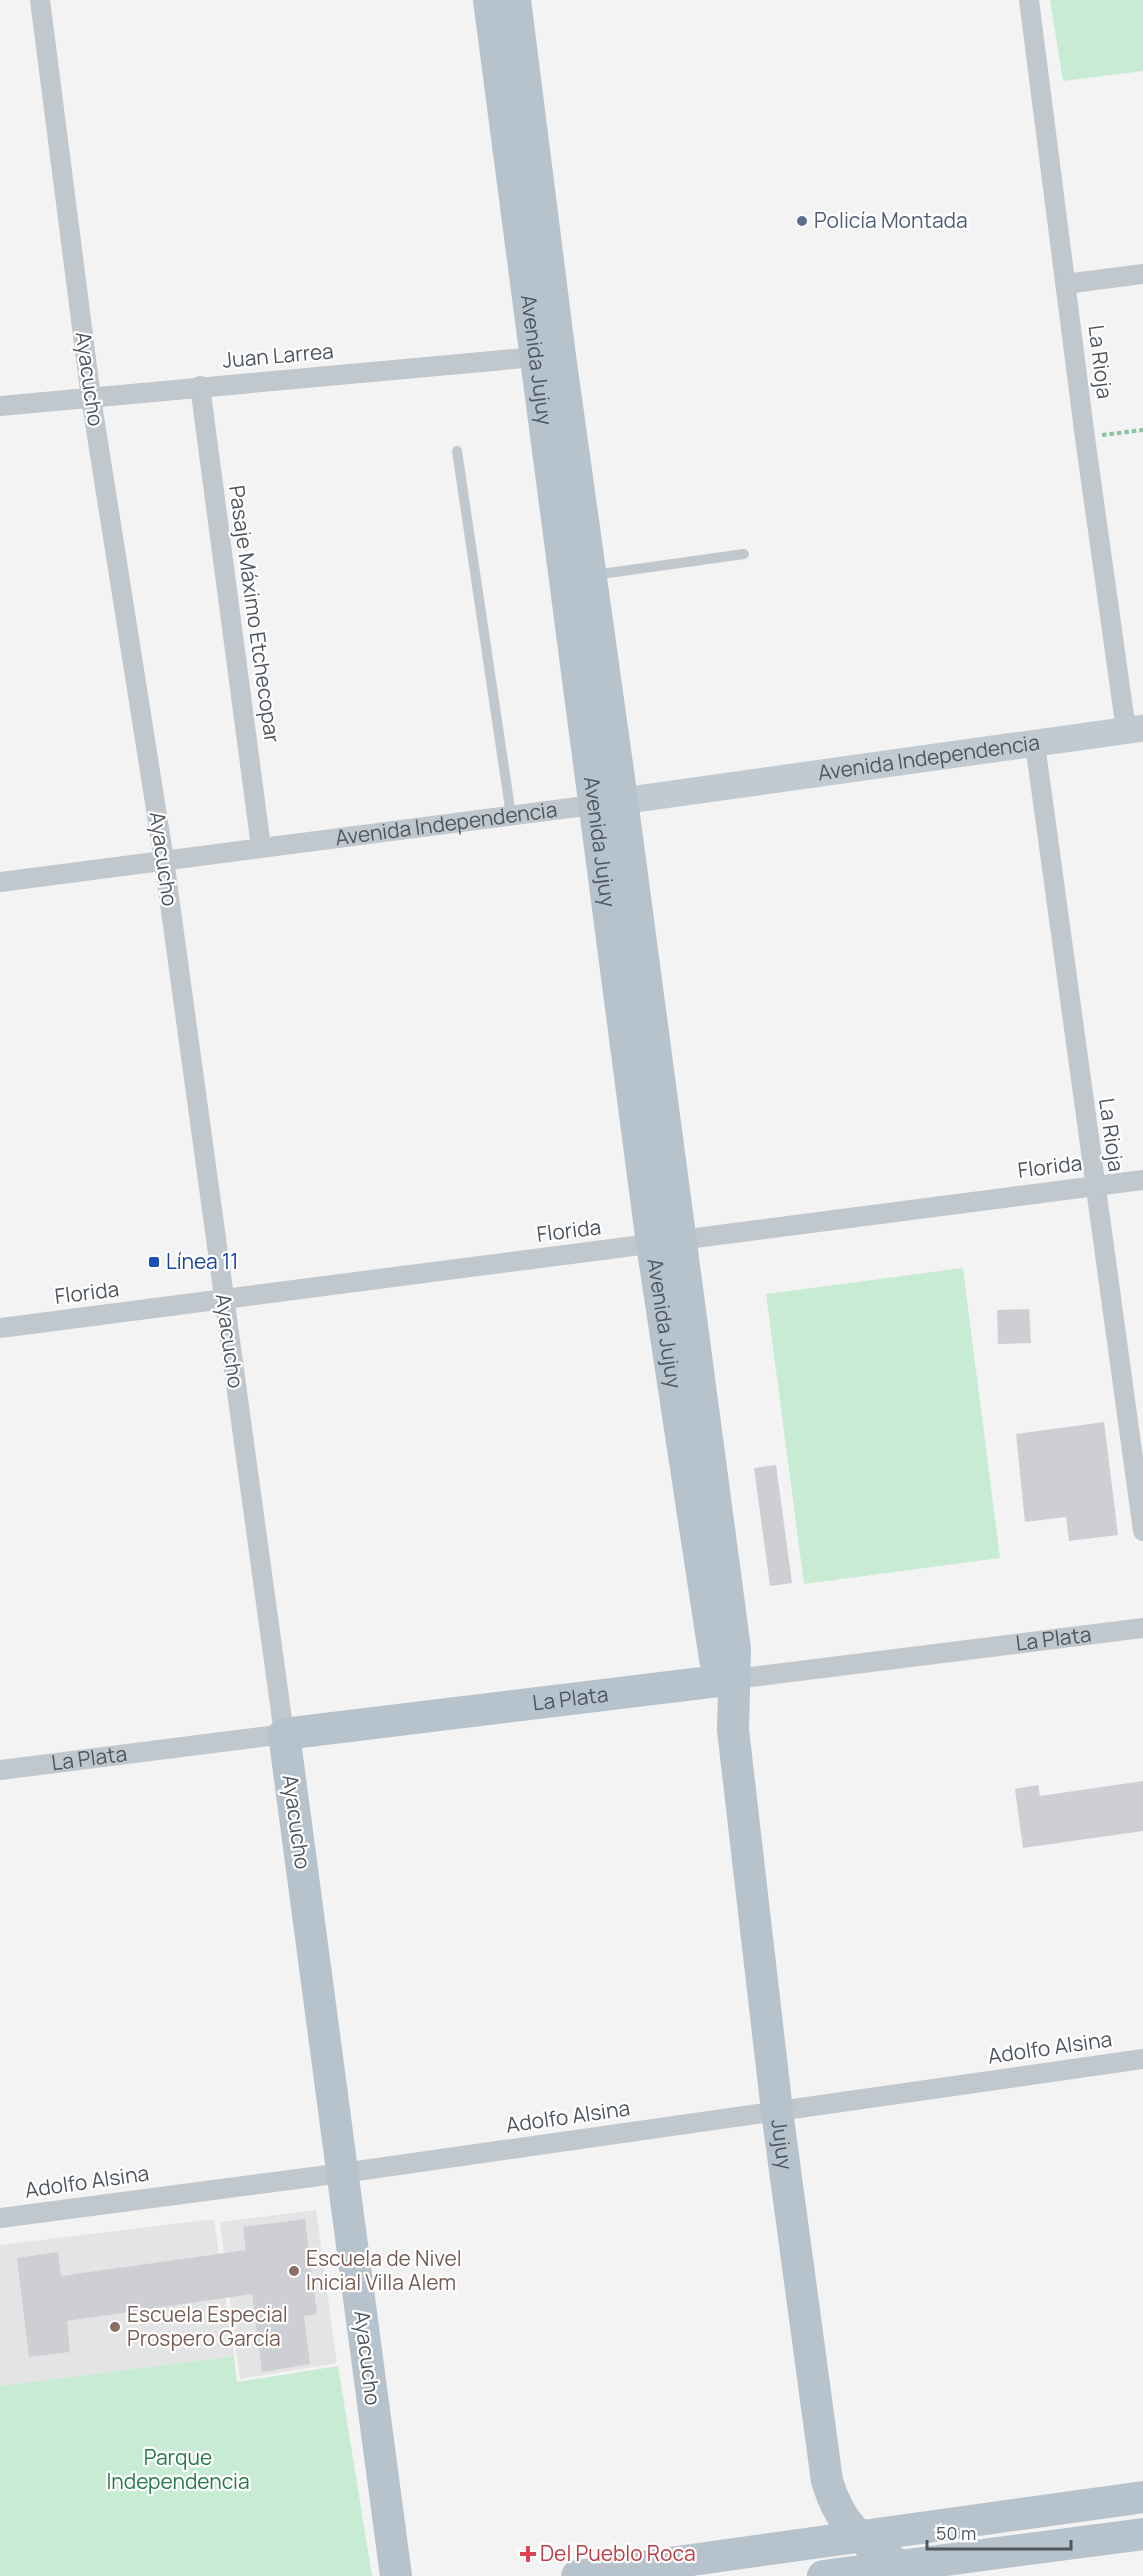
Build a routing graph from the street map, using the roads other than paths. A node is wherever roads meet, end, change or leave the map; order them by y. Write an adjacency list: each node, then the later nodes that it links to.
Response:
1 (40, 0): 9 (street, Ayacucho)
2 (489, 0): 7 (main road, Avenida Jujuy)
3 (515, 0): 7 (main road, Avenida Jujuy)
4 (1029, 0): 6 (street, La Rioja)
5 (1143, 274): 6 (street)
6 (1065, 284): 14 (street, La Rioja)
7 (548, 356): 8 (street, Juan Larrea); 13 (main road, Avenida Jujuy); 16 (main road, Avenida Jujuy)
8 (200, 387): 9 (street, Juan Larrea); 18 (street, Pasaje Máximo Etchecopar)
9 (91, 398): 10 (street, Juan Larrea); 19 (street, Ayacucho)
10 (0, 406)
11 (457, 451): 17 (lane)
12 (744, 554): 13 (lane)
13 (591, 576): 16 (main road, Avenida Jujuy)
14 (1134, 729): 15 (main road, Avenida Independencia)
15 (1035, 744): 16 (main road, Avenida Independencia); 22 (street, La Rioja)
16 (608, 802): 17 (street, Avenida Independencia); 23 (main road, Avenida Jujuy)
17 (511, 815): 18 (street, Avenida Independencia)
18 (261, 847): 19 (street, Avenida Independencia)
19 (164, 860): 20 (street, Avenida Independencia); 24 (street, Ayacucho)
20 (0, 882)
21 (1143, 1180): 22 (street, Florida)
22 (1094, 1186): 23 (street, Florida); 26 (street, La Rioja)
23 (666, 1242): 24 (street, Florida); 28 (main road, Avenida Jujuy)
24 (223, 1299): 25 (street, Florida); 29 (street, Ayacucho)
25 (0, 1328)
26 (1143, 1531)
27 (1143, 1628): 28 (street, La Plata)
28 (726, 1680): 29 (main road, La Plata); 32 (main road, Jujuy)
29 (284, 1734): 30 (street, La Plata); 33 (main road, Ayacucho)
30 (0, 1770)
31 (1143, 2059): 32 (street, Adolfo Alsina)
32 (777, 2111): 33 (street, Adolfo Alsina); 37 (main road, Jujuy)
33 (343, 2173): 34 (street, Adolfo Alsina); 39 (main road, Ayacucho)
34 (0, 2218)
35 (1143, 2497): 37 (main road)
36 (1143, 2534): 38 (main road)
37 (859, 2538): 38 (main road, Jujuy); 40 (main road)
38 (901, 2571): 41 (main road)
39 (396, 2576)
40 (577, 2576)
41 (823, 2576)

